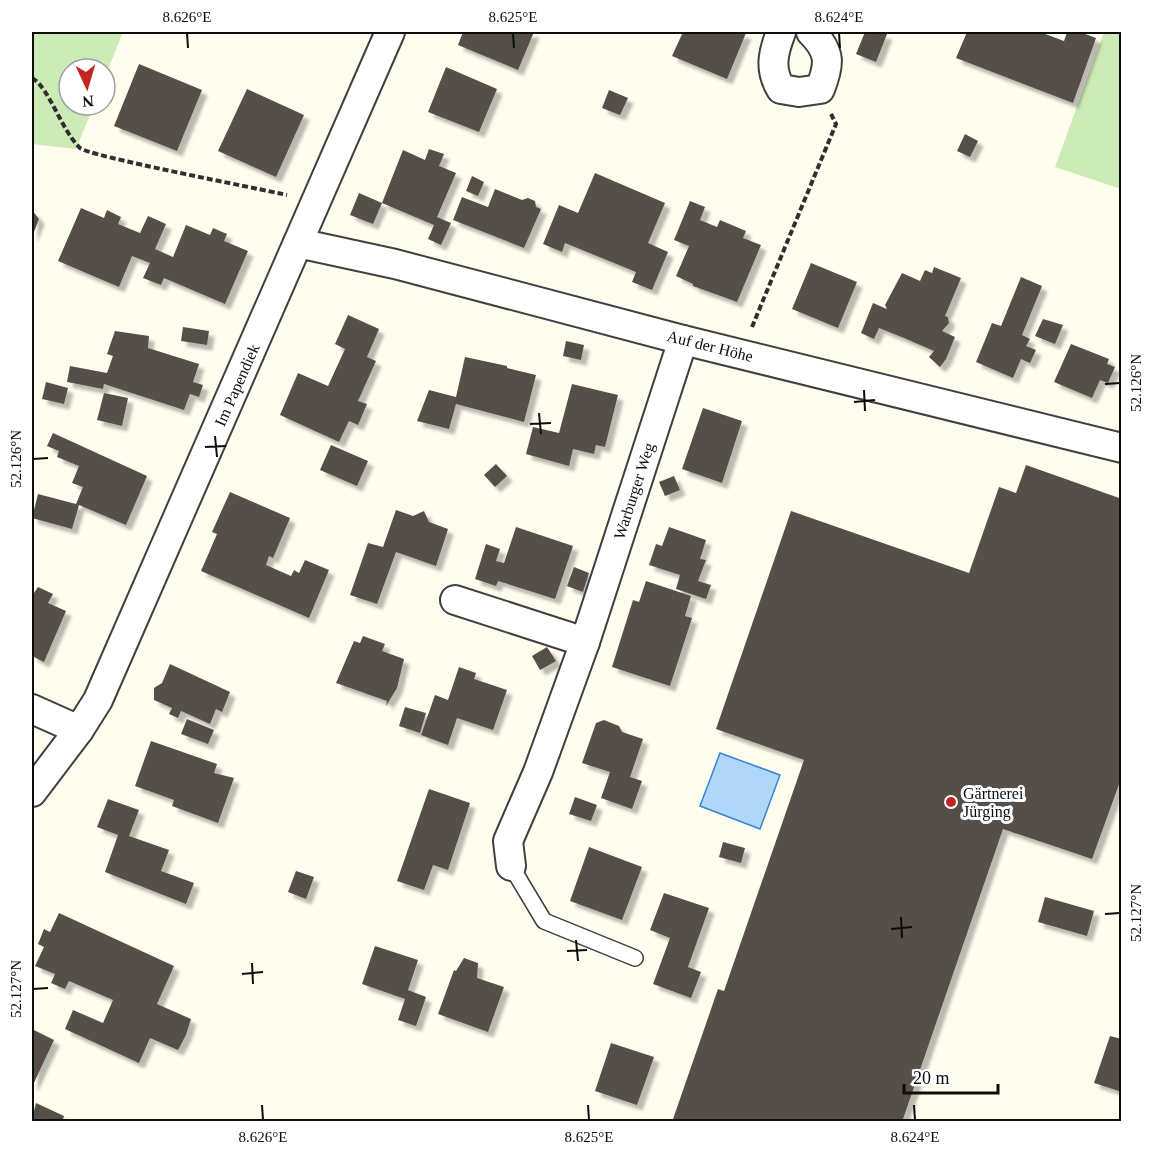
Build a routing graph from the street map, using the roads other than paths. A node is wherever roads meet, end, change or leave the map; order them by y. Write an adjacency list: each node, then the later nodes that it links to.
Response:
1 (390, 32): 4 (street, Im Papendiek)
2 (781, 32): 3 (street)
3 (811, 32)
4 (298, 243): 5 (street, Auf der Höhe); 10 (street, Im Papendiek)
5 (683, 339): 6 (street, Auf der Höhe); 8 (street, Warburger Weg)
6 (1122, 448)
7 (455, 600): 8 (street)
8 (585, 642): 12 (street, Warburger Weg)
9 (32, 709): 10 (street)
10 (79, 730): 11 (street, Im Papendiek)
11 (32, 792)
12 (510, 866): 13 (lane)
13 (635, 958)

